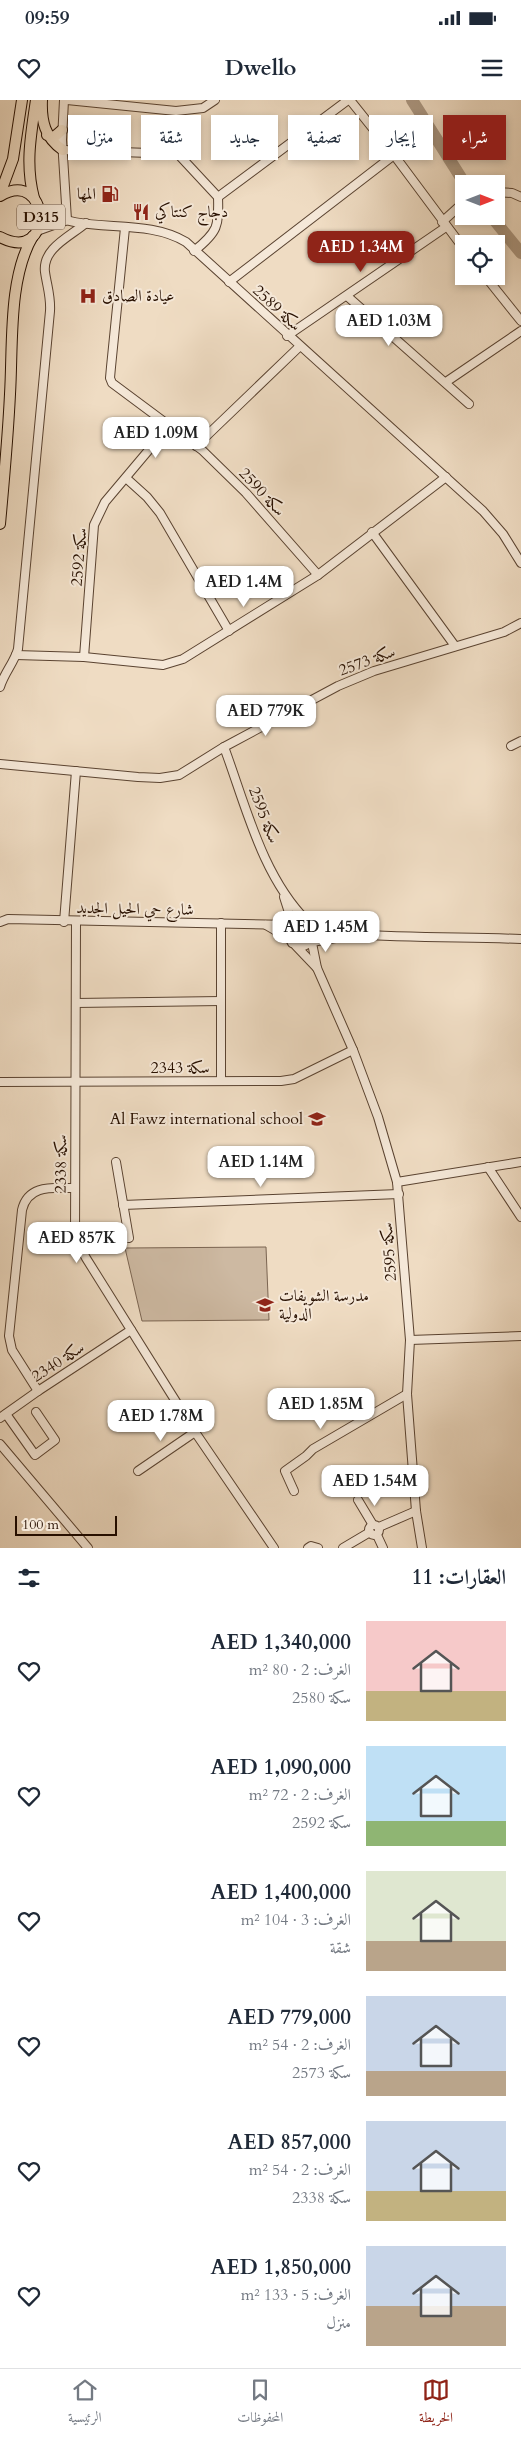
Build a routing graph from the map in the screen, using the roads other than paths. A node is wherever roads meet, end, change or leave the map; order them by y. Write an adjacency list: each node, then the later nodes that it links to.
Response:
1 (22, 100): 15 (main road, D315)
2 (36, 100): 18 (main road, D315)
3 (42, 100): 10 (main road)
4 (66, 100): 7 (street); 9 (street)
5 (214, 100): 7 (street)
6 (349, 100): 8 (street); 16 (street)
7 (141, 103)
8 (369, 124)
9 (62, 130): 10 (main road); 11 (street)
10 (48, 135): 11 (main road)
11 (63, 150): 16 (street); 21 (street)
12 (388, 160): 29 (street)
13 (398, 160): 23 (street)
14 (505, 193): 17 (street)
15 (0, 195): 18 (main road, D315)
16 (218, 197): 28 (street)
17 (521, 197)
18 (34, 198): 19 (main road, D315)
19 (41, 210): 21 (street, سكة 2589); 25 (main road, D315)
20 (455, 212): 23 (street)
21 (67, 220): 22 (street, سكة 2589); 25 (street, سكة 2589)
22 (86, 223): 24 (street, سكة 2589); 49 (street)
23 (444, 225): 27 (street); 31 (street)
24 (125, 228): 28 (street, سكة 2589); 38 (street, سكة 2590)
25 (35, 234): 26 (main road, D315); 42 (main road, D315)
26 (0, 238)
27 (455, 238)
28 (194, 250): 29 (street, سكة 2589)
29 (229, 282): 34 (street, سكة 2589)
30 (492, 285): 32 (street)
31 (348, 296): 34 (street); 36 (street)
32 (521, 321)
33 (521, 331): 36 (street)
34 (287, 336): 35 (street, سكة 2589)
35 (299, 347): 39 (street); 41 (street, سكة 2589)
36 (446, 382): 37 (street)
37 (469, 404)
38 (169, 426): 39 (street, سكة 2590); 40 (street, سكة 2592)
39 (196, 446): 45 (street, سكة 2590)
40 (126, 478): 47 (street); 50 (street, سكة 2592)
41 (446, 478): 43 (street); 44 (street, سكة 2589)
42 (0, 524)
43 (372, 532): 45 (street); 48 (street)
44 (521, 563)
45 (318, 575): 47 (street)
46 (521, 623): 48 (street, سكة 2573)
47 (229, 631): 50 (street)
48 (455, 646): 54 (street, سكة 2573)
49 (16, 655): 50 (street); 51 (street)
50 (84, 657)
51 (0, 687)
52 (521, 741): 53 (street)
53 (511, 746)
54 (224, 747): 56 (street, سكة 2573); 57 (street, سكة 2595)
55 (0, 764): 56 (street, سكة 2573)
56 (76, 771): 60 (street)
57 (282, 891): 58 (street, سكة 2595); 62 (street, سكة 2595)
58 (288, 910): 65 (street); 66 (street, سكة 2595)
59 (3, 919): 60 (street, شارع حي الحيل الجديد)
60 (64, 922): 61 (street, شارع حي الحيل الجديد)
61 (76, 922): 63 (street, شارع حي الحيل الجديد); 75 (street, سكة 2338)
62 (309, 922): 66 (street); 67 (street); 71 (street)
63 (221, 924): 64 (street, شارع حي الحيل الجديد); 74 (street)
64 (262, 924): 65 (street, شارع حي الحيل الجديد); 70 (street, شارع حي الحيل الجديد)
65 (276, 924): 66 (street, شارع حي الحيل الجديد)
66 (292, 925): 70 (street)
67 (354, 934): 68 (street); 69 (street)
68 (521, 939)
69 (328, 940): 71 (street); 72 (street)
70 (292, 942): 71 (street); 73 (street, سكة 2595)
71 (312, 942): 72 (street, سكة 2595)
72 (315, 954): 73 (street, سكة 2595)
73 (317, 968): 76 (street, سكة 2595)
74 (221, 1001): 75 (street); 77 (street)
75 (76, 1002): 79 (street, سكة 2338)
76 (353, 1050): 77 (street, سكة 2343); 83 (street, سكة 2595)
77 (221, 1081): 79 (street, سكة 2343)
78 (0, 1082): 79 (street, سكة 2343)
79 (76, 1082): 84 (street, سكة 2338)
80 (116, 1162): 86 (street)
81 (521, 1162): 82 (street)
82 (488, 1168): 83 (street); 87 (street)
83 (397, 1182): 85 (street, سكة 2595)
84 (74, 1188): 89 (street, سكة 2338); 92 (street)
85 (399, 1194): 86 (street); 91 (street, سكة 2595)
86 (123, 1205): 88 (street)
87 (521, 1217)
88 (129, 1238)
89 (131, 1330): 92 (street, سكة 2340); 96 (street, سكة 2338)
90 (521, 1336): 91 (street)
91 (410, 1340): 93 (street, سكة 2595)
92 (38, 1391): 95 (street, سكة 2340)
93 (407, 1394): 99 (street); 101 (street, سكة 2595)
94 (36, 1412): 95 (street)
95 (3, 1416)
96 (196, 1432): 98 (street); 104 (street, سكة 2338)
97 (0, 1444): 103 (street)
98 (138, 1471)
99 (294, 1492)
100 (358, 1500): 102 (street)
101 (416, 1511): 102 (street); 109 (street, سكة 2595)
102 (375, 1530): 107 (street); 108 (street)
103 (88, 1548)
104 (274, 1548)
105 (308, 1548): 106 (street)
106 (318, 1548)
107 (344, 1548)
108 (383, 1548)
109 (422, 1548)

